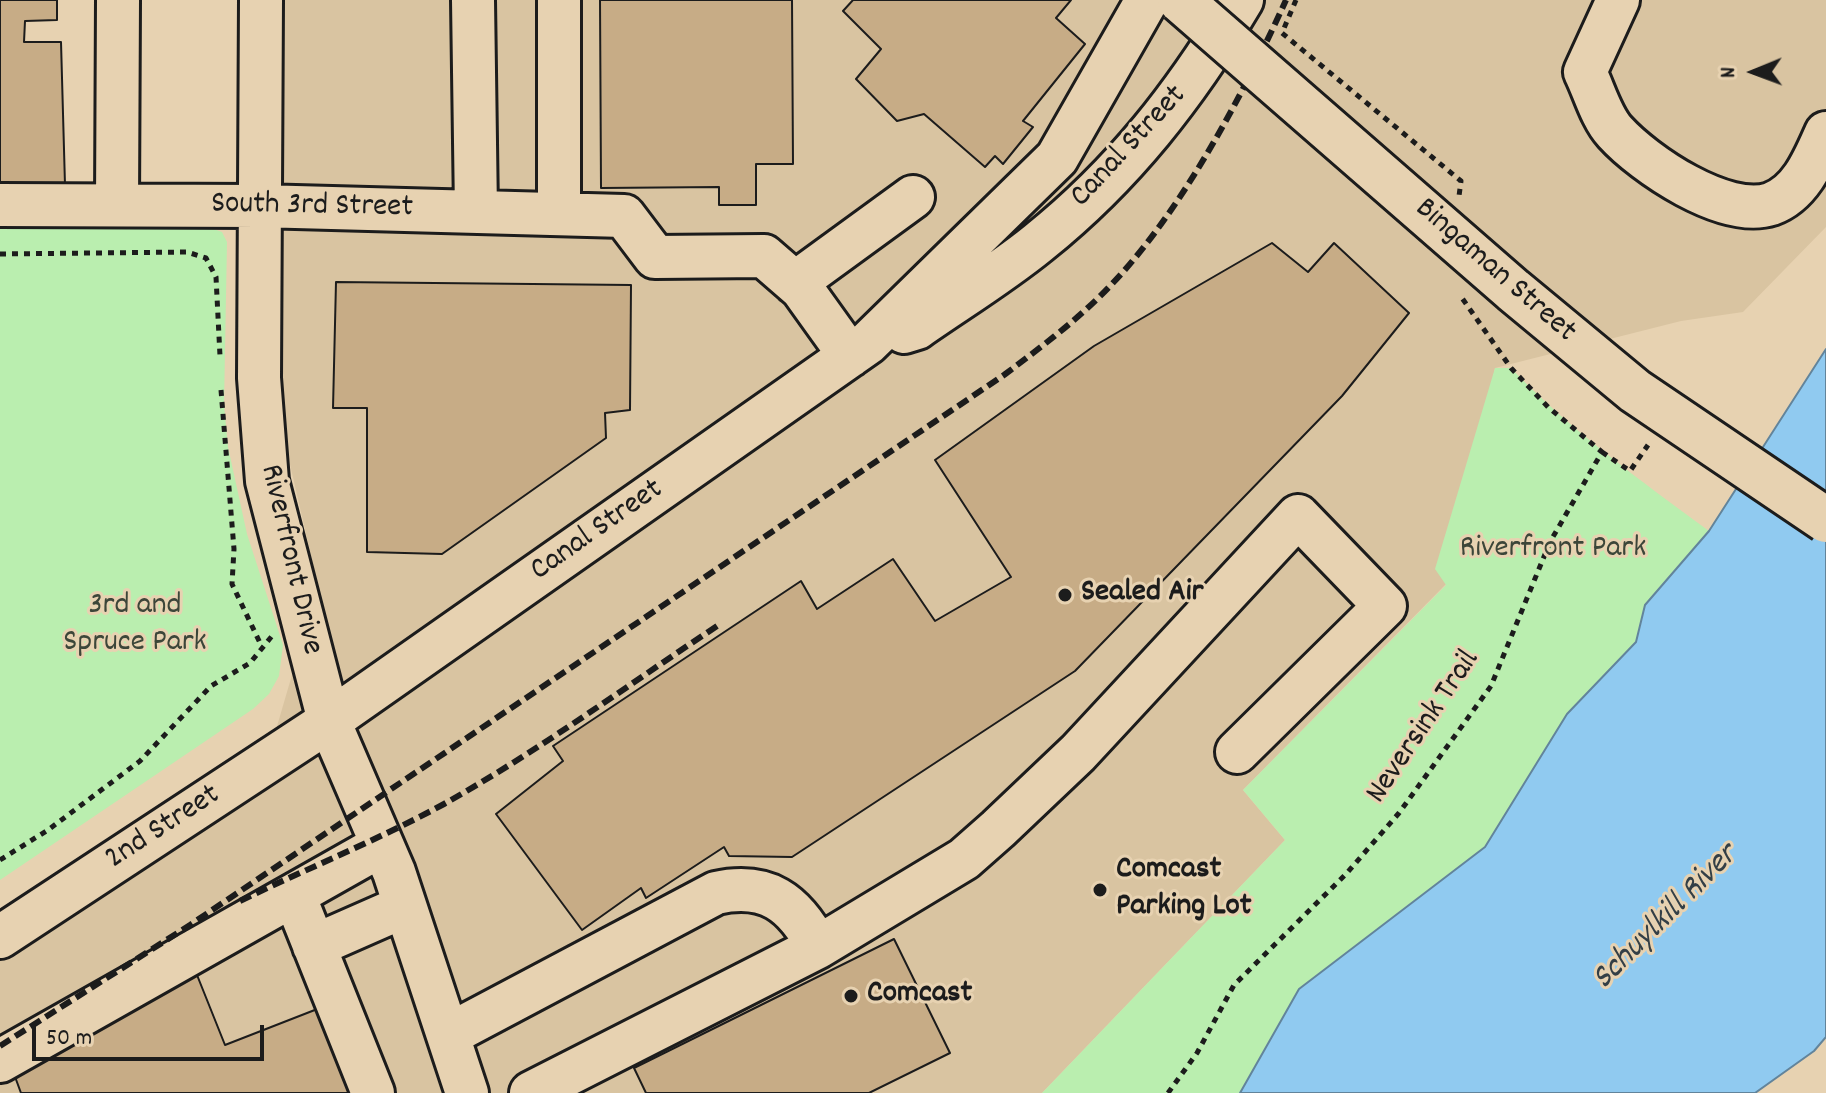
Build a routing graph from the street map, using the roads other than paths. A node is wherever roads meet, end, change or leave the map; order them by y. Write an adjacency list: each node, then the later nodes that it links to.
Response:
1 (118, 0): 12 (street)
2 (261, 0): 13 (street, Riverfront Drive)
3 (473, 0): 14 (street)
4 (559, 0): 15 (street)
5 (1147, 0): 17 (street, Canal Street)
6 (1180, 0): 18 (main road, Bingaman Street, bridge)
7 (1242, 0): 17 (street, Canal Street)
8 (1618, 0): 9 (street)
9 (1826, 133)
10 (913, 197): 16 (street)
11 (0, 205): 12 (street, South 3rd Street)
12 (117, 205): 13 (street, South 3rd Street)
13 (259, 206): 14 (street, South 3rd Street); 19 (street, Riverfront Drive)
14 (476, 212): 15 (street, South 3rd Street)
15 (559, 214): 16 (street, South 3rd Street)
16 (795, 283): 17 (street)
17 (859, 350): 19 (street, Canal Street)
18 (1826, 520)
19 (329, 721): 21 (street, Riverfront Drive); 24 (street, 2nd Street)
20 (1237, 752): 26 (street)
21 (382, 845): 22 (street); 23 (street, Riverfront Drive)
22 (294, 895): 25 (street); 28 (street)
23 (405, 906): 25 (street); 27 (street, Riverfront Drive)
24 (0, 937)
25 (314, 946): 29 (street)
26 (818, 947): 27 (street); 31 (street)
27 (448, 1035): 30 (street, Riverfront Drive)
28 (0, 1061)
29 (373, 1093)
30 (467, 1093)
31 (531, 1093)

